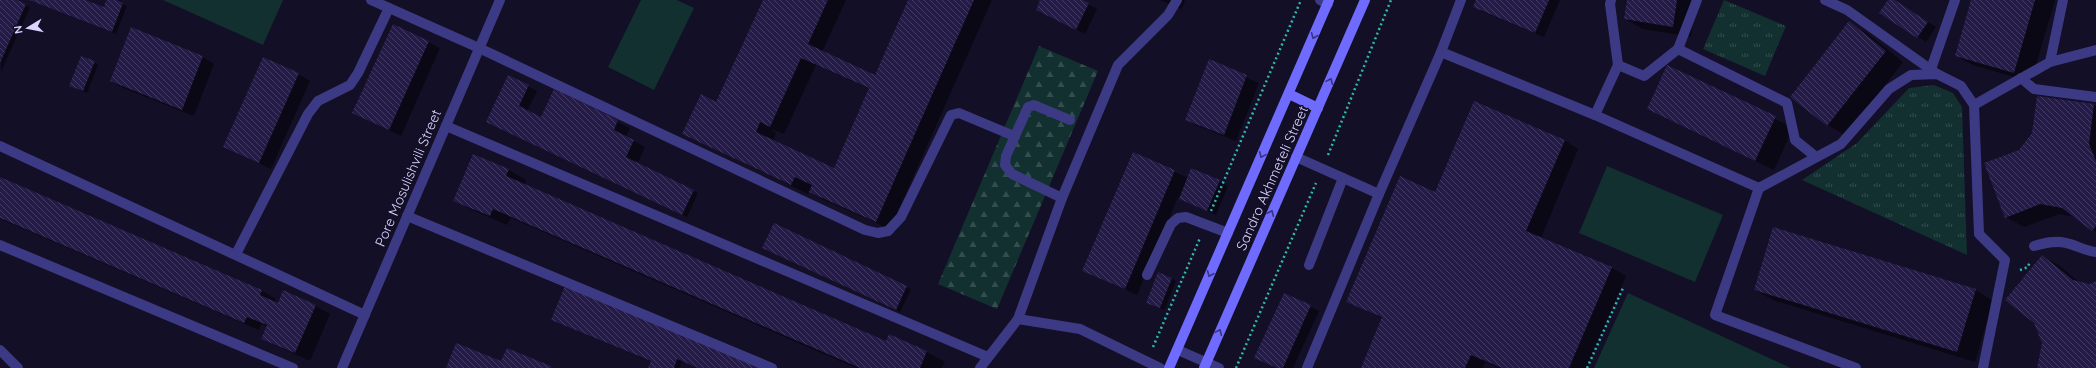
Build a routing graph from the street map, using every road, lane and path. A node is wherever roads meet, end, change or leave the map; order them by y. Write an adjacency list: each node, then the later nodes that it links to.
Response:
1 (371, 0): 13 (street)
2 (500, 0): 14 (street, Pore Mosulishvili Street)
3 (1177, 0): 36 (street)
4 (1302, 0): 38 (path)
5 (1365, 0): 25 (main road, Sandro Akhmeteli Street, one-way to 5)
6 (1461, 0): 17 (street)
7 (1611, 0): 19 (street)
8 (1697, 0): 15 (street)
9 (1825, 0): 20 (street)
10 (1955, 0): 20 (street)
11 (2063, 0): 18 (street)
12 (1326, 1): 22 (main road, Sandro Akhmeteli Street, one-way to 22)
13 (389, 8): 14 (street); 43 (street)
14 (479, 48): 28 (street, Pore Mosulishvili Street); 29 (street)
15 (1678, 49): 19 (street); 32 (street)
16 (2096, 50): 18 (street)
17 (1441, 52): 26 (street); 35 (street)
18 (2050, 62): 21 (street)
19 (1618, 65): 26 (street)
20 (1934, 71): 24 (street); 32 (street)
21 (2021, 78): 23 (street); 24 (street)
22 (1289, 94): 25 (main road); 39 (main road, Sandro Akhmeteli Street, one-way to 39)
23 (2096, 97)
24 (1974, 105): 46 (street)
25 (1318, 108): 31 (main road, Sandro Akhmeteli Street)
26 (1595, 115): 34 (street)
27 (1070, 120): 29 (street)
28 (446, 126): 37 (street, Pore Mosulishvili Street); 52 (street)
29 (1014, 136): 36 (street)
30 (0, 146): 43 (street)
31 (1296, 157): 33 (street); 54 (main road, Sandro Akhmeteli Street, one-way to 31)
32 (1816, 157): 34 (street)
33 (1343, 178): 35 (street); 44 (street)
34 (1759, 188): 65 (street)
35 (1379, 194): 63 (street)
36 (1062, 198): 49 (street)
37 (407, 216): 48 (street, Pore Mosulishvili Street); 58 (street)
38 (1206, 224): 39 (street); 45 (street); 53 (path)
39 (1228, 233): 51 (main road, Sandro Akhmeteli Street, one-way to 51)
40 (0, 245): 56 (street)
41 (2034, 246): 42 (street); 46 (path)
42 (2096, 252)
43 (236, 254): 48 (street)
44 (1308, 265)
45 (1147, 275)
46 (2002, 275): 66 (street)
47 (1623, 288): 64 (path)
48 (365, 315): 57 (street, Pore Mosulishvili Street)
49 (1018, 319): 52 (street); 53 (street)
50 (0, 350): 55 (street)
51 (1178, 350): 54 (street); 61 (main road, Sandro Akhmeteli Street)
52 (988, 357): 59 (street)
53 (1147, 362): 60 (street)
54 (1205, 365): 62 (street)
55 (18, 368)
56 (293, 368)
57 (342, 368)
58 (772, 368)
59 (980, 368)
60 (1160, 368)
61 (1169, 368)
62 (1219, 368)
63 (1307, 368)
64 (1587, 368)
65 (1856, 368)
66 (1983, 368)

